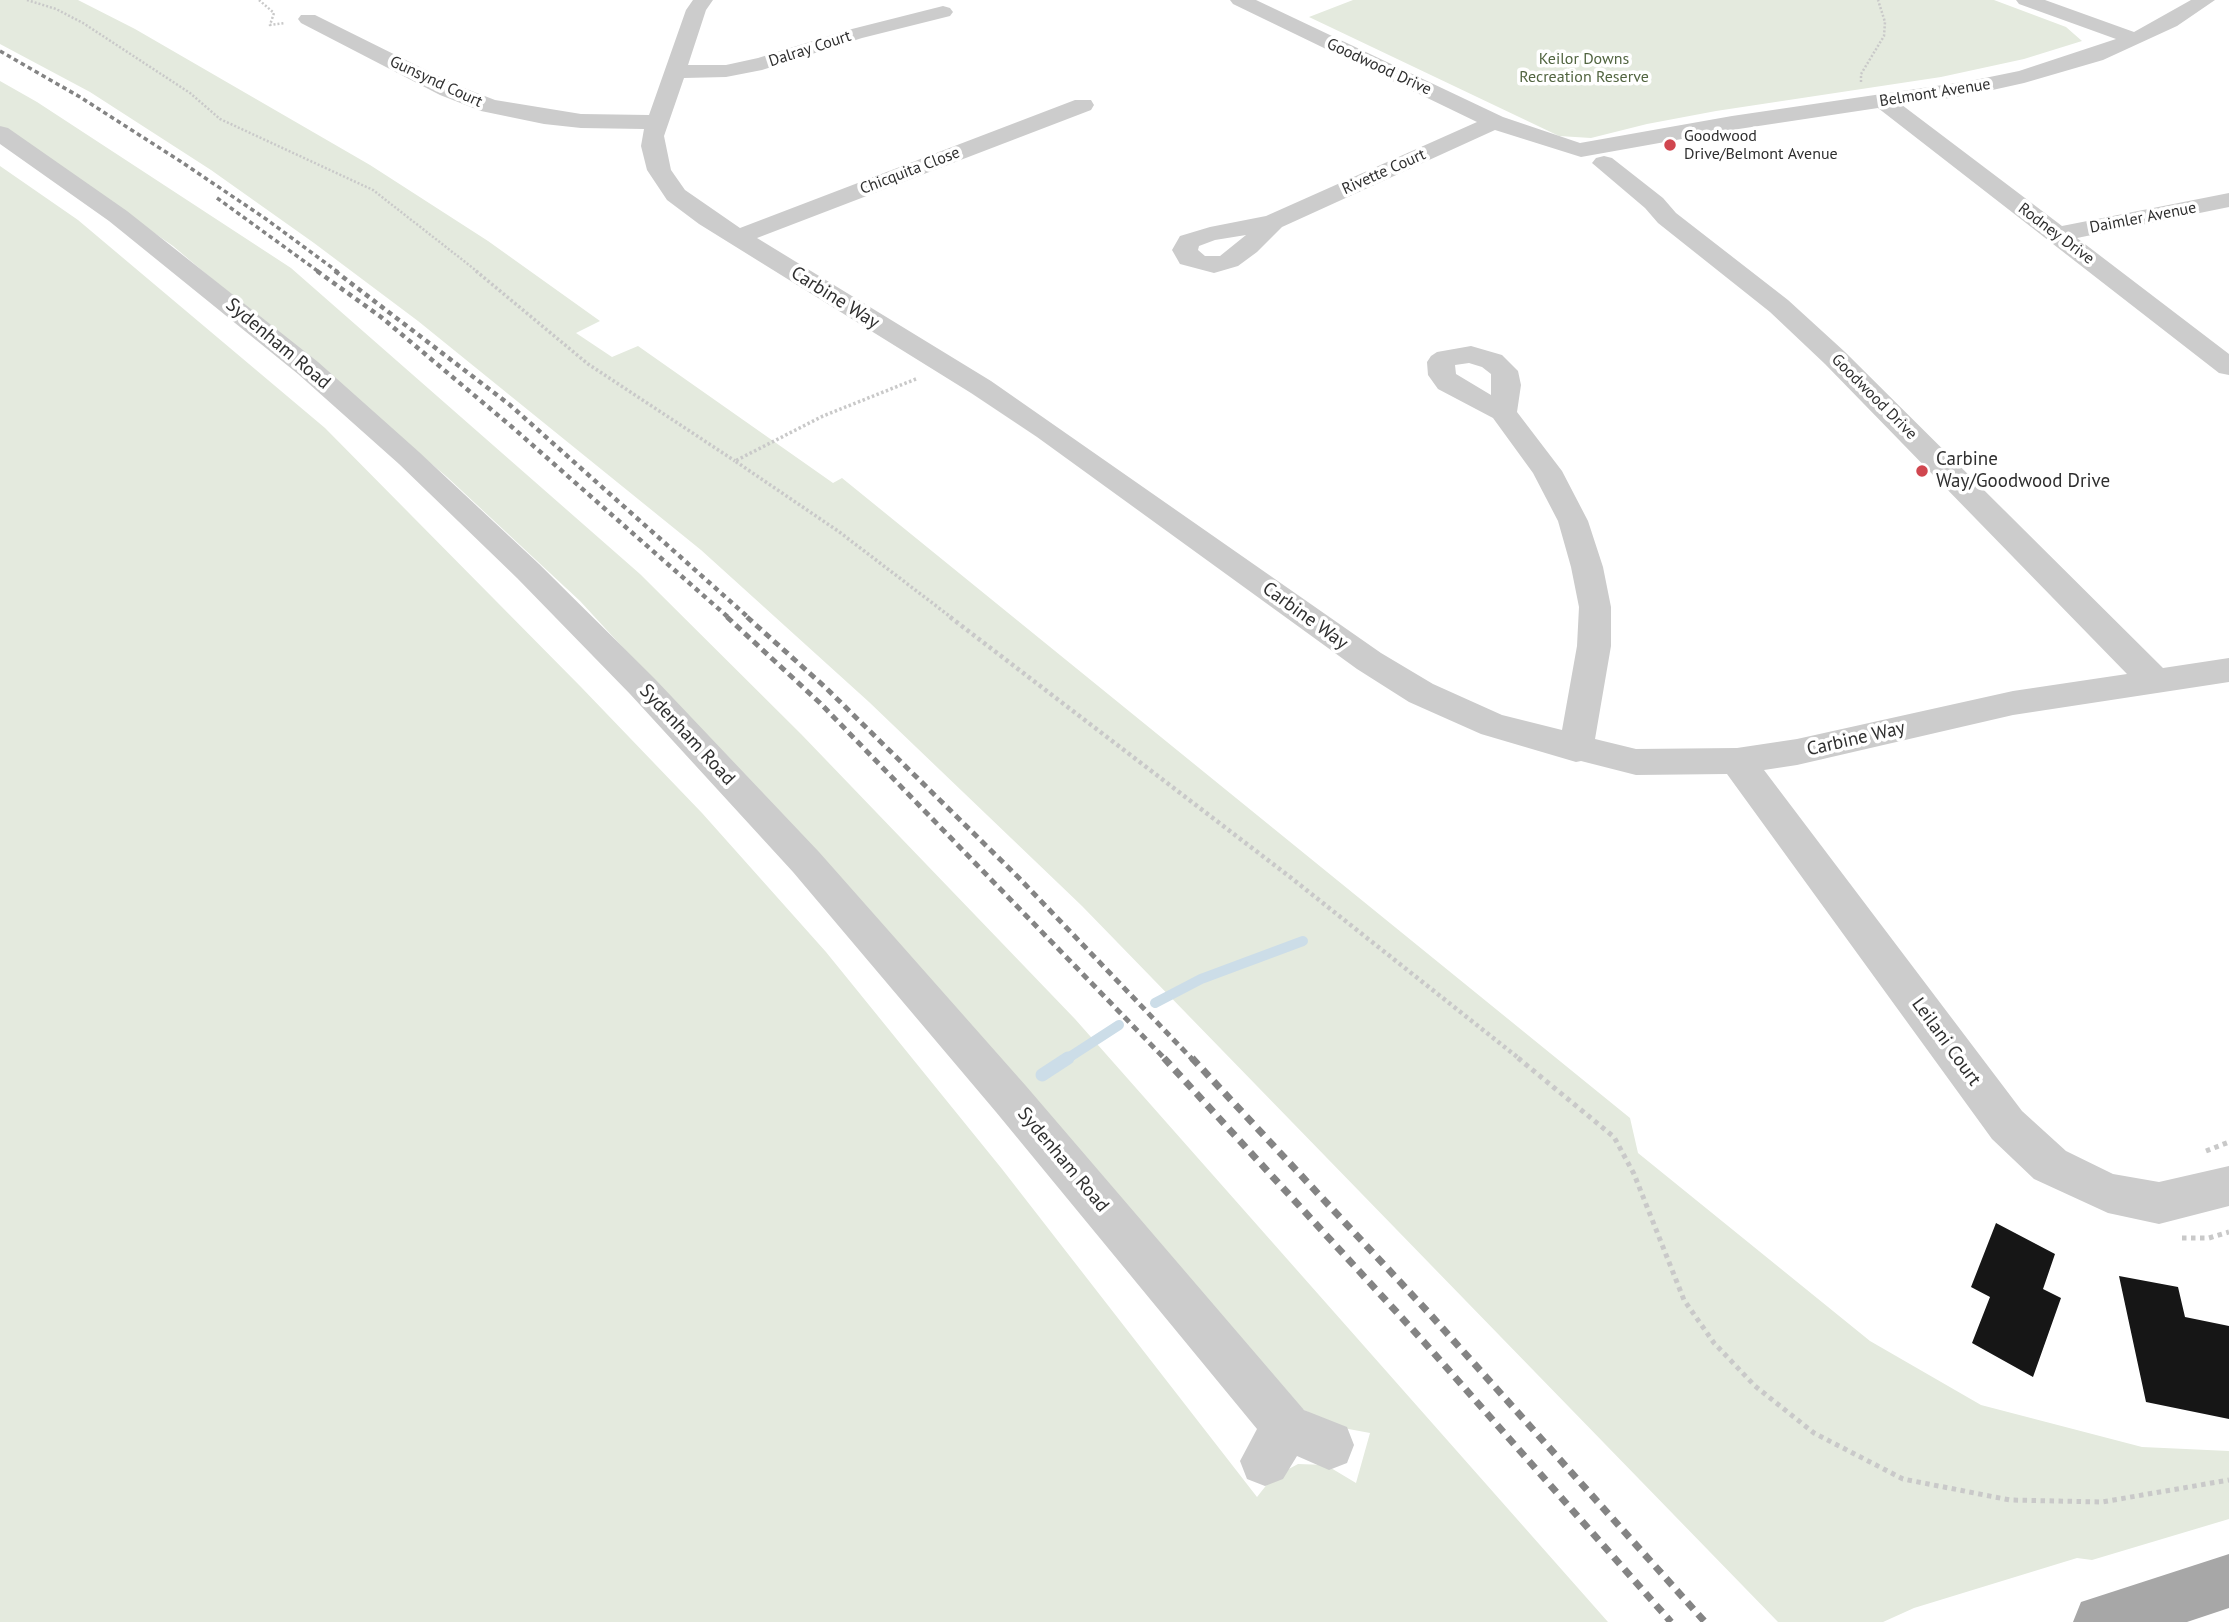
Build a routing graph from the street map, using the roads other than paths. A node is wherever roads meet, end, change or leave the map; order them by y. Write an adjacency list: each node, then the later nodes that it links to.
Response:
1 (704, 0): 8 (street, Carbine Way)
2 (1240, 0): 12 (street, Goodwood Drive)
3 (2026, 0): 7 (street)
4 (2205, 0): 7 (street, Belmont Avenue)
5 (944, 11): 8 (street, Dalray Court)
6 (286, 23): 11 (street, Gunsynd Court)
7 (2136, 39): 9 (street, Belmont Avenue)
8 (674, 72): 11 (street, Carbine Way)
9 (1872, 96): 14 (street, Belmont Avenue); 17 (street, Rodney Drive)
10 (1086, 104): 18 (street, Chicquita Close)
11 (657, 122): 18 (street, Carbine Way)
12 (1495, 122): 14 (street, Goodwood Drive); 16 (street, Rivette Court)
13 (0, 133): 26 (street, Sydenham Road)
14 (1585, 159): 22 (street, Goodwood Drive)
15 (2229, 200): 17 (street, Daimler Avenue)
16 (1273, 222)
17 (2056, 235): 19 (street, Rodney Drive)
18 (738, 237): 23 (street, Carbine Way)
19 (2229, 367)
20 (1503, 412): 23 (street)
21 (2229, 670): 22 (street, Carbine Way)
22 (2155, 681): 24 (street, Carbine Way)
23 (1576, 748): 24 (street, Carbine Way)
24 (1737, 761): 25 (street, Leilani Court)
25 (2229, 1186)
26 (1294, 1444)
27 (2229, 1581): 28 (main road)
28 (2101, 1622)

